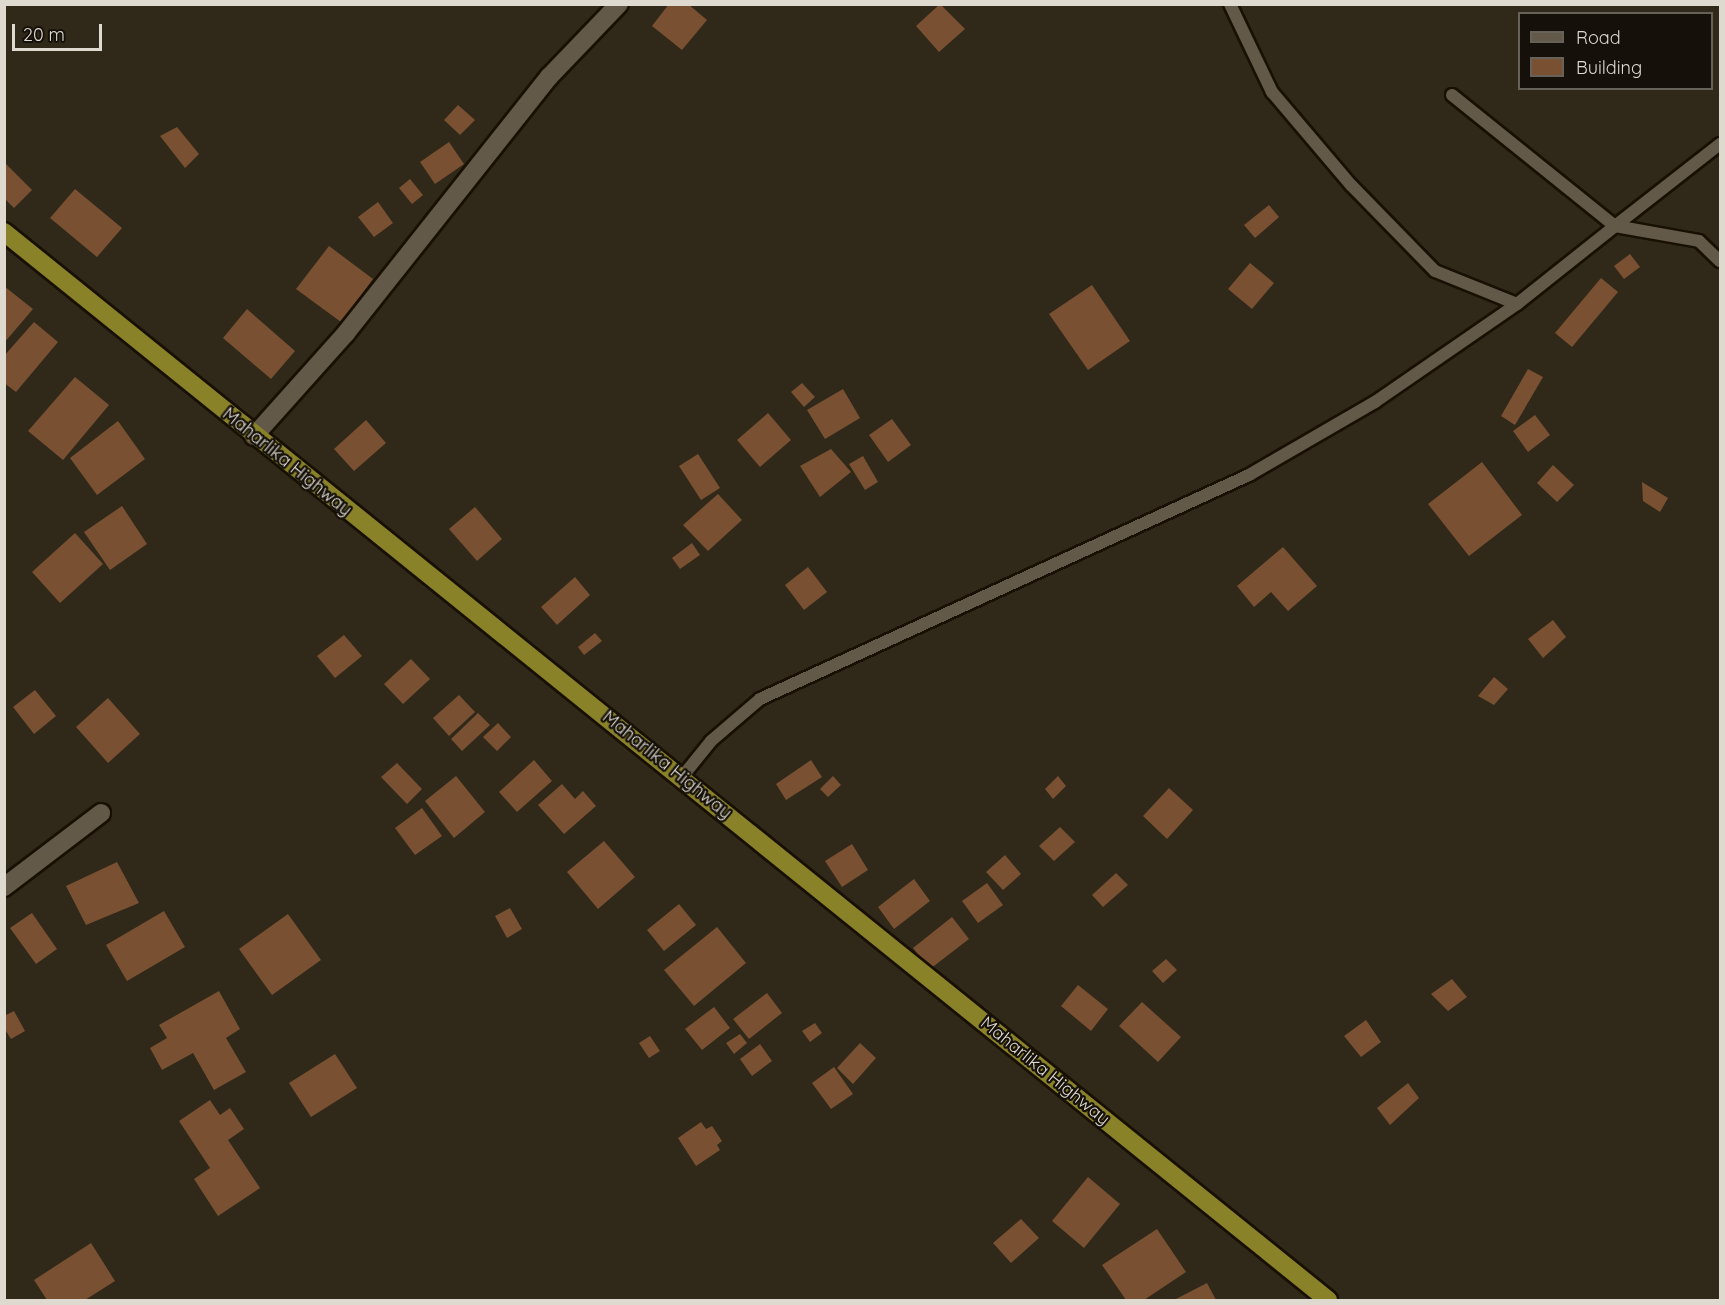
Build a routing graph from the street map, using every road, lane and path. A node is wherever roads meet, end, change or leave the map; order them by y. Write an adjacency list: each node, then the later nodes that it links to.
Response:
1 (619, 4): 9 (street)
2 (1230, 4): 8 (lane)
3 (1452, 95): 5 (lane)
4 (1720, 144): 5 (lane)
5 (1615, 226): 7 (lane); 8 (lane)
6 (4, 232): 9 (highway, Maharlika Highway)
7 (1720, 261)
8 (1517, 304): 10 (lane)
9 (254, 436): 10 (highway, Maharlika Highway)
10 (682, 777): 13 (highway, Maharlika Highway)
11 (100, 813): 12 (street)
12 (4, 887)
13 (1328, 1300)

